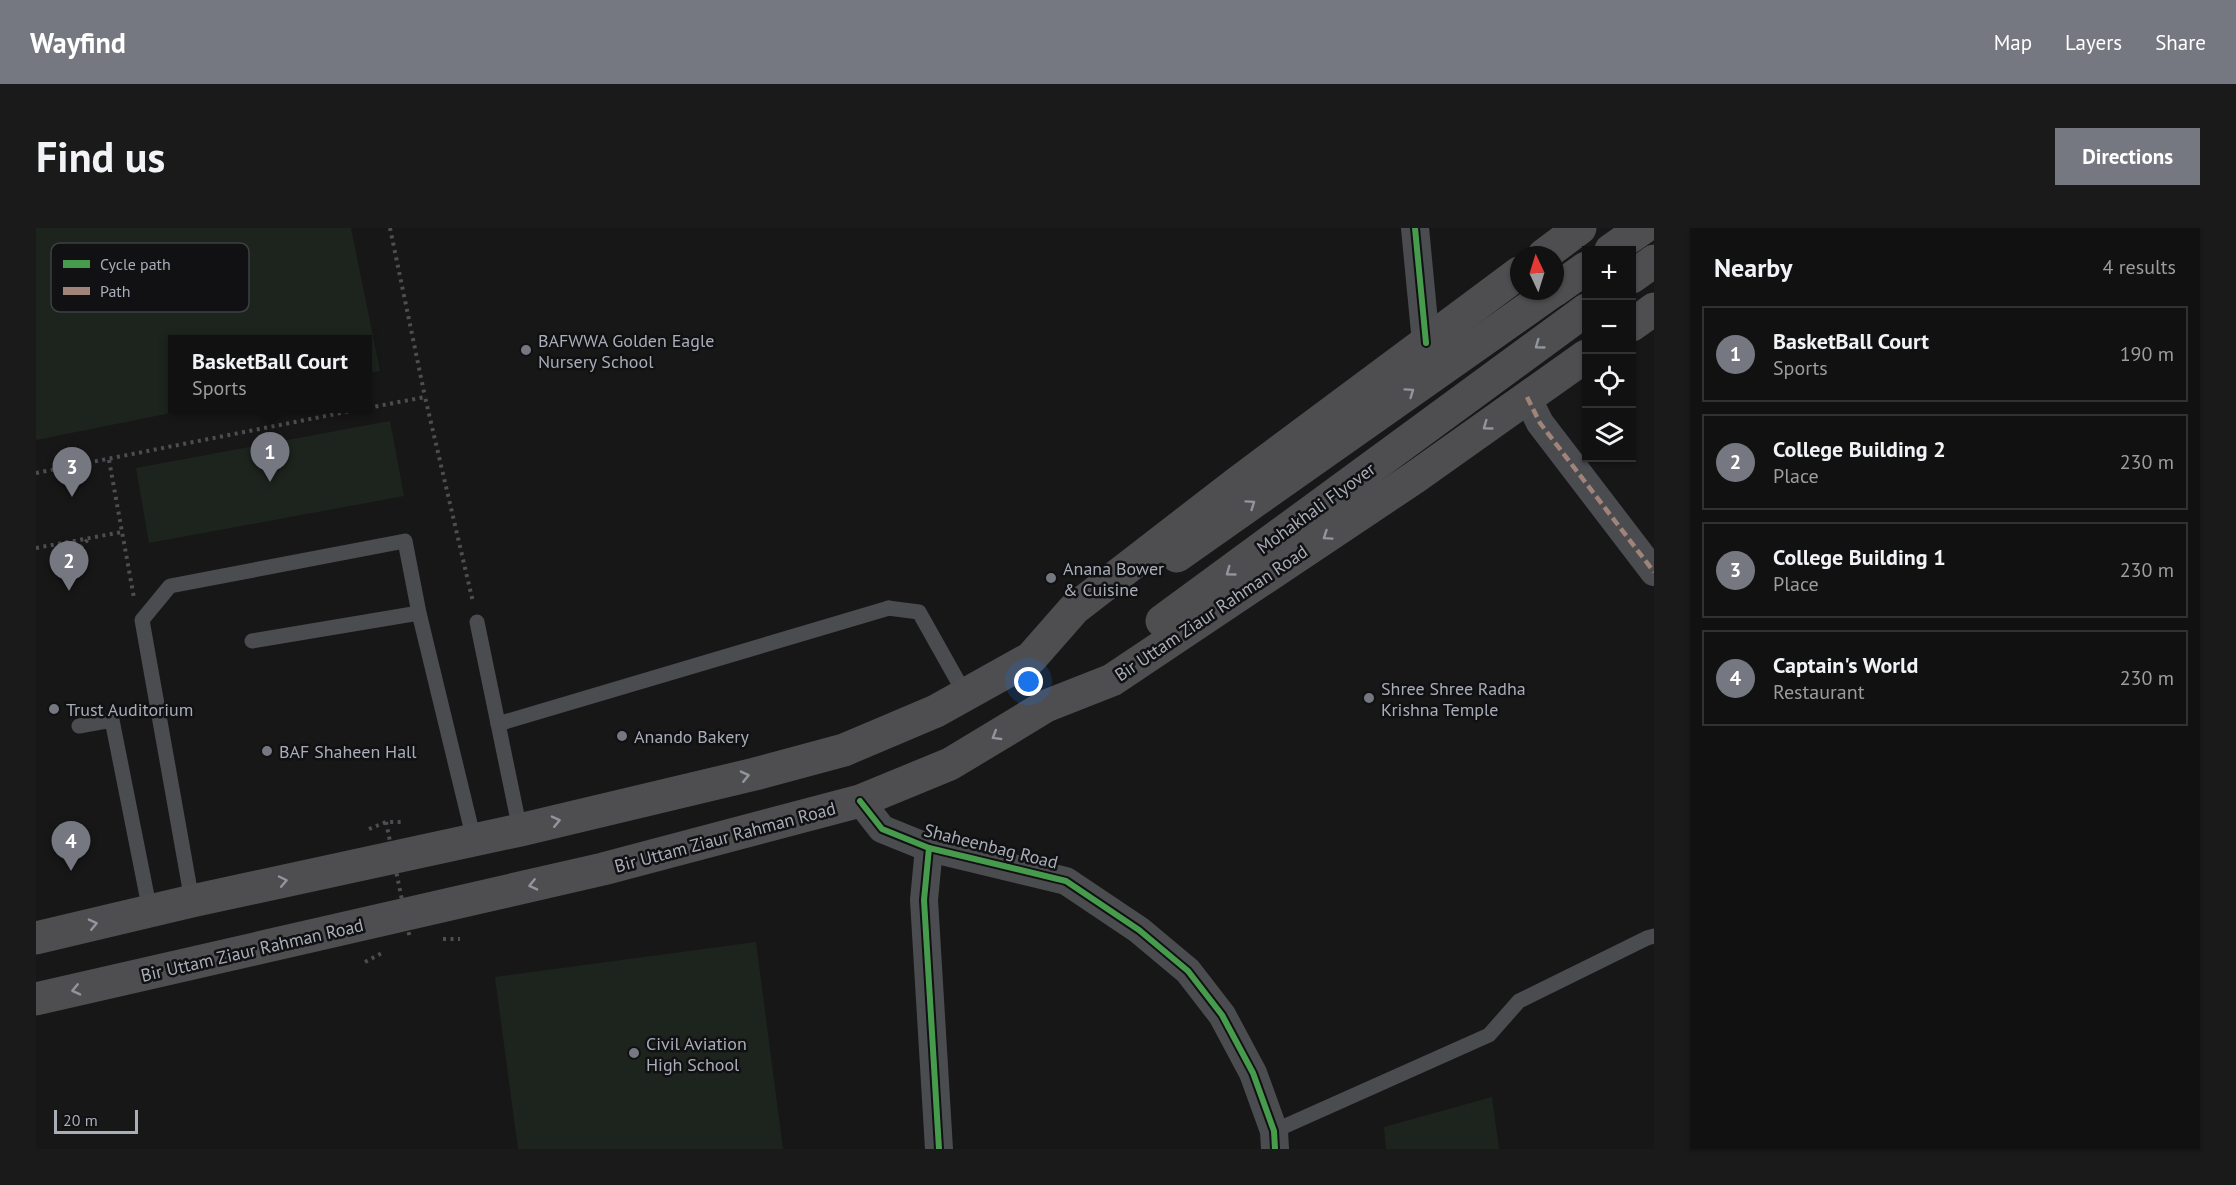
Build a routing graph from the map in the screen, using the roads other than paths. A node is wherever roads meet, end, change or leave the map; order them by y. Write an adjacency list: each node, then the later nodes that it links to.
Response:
1 (1415, 228): 15 (street)
2 (1580, 228): 4 (highway)
3 (1643, 228): 5 (highway)
4 (1556, 246)
5 (1617, 246)
6 (1654, 261): 8 (highway)
7 (1582, 271): 10 (highway)
8 (1636, 274)
9 (1510, 280): 15 (highway)
10 (1564, 283)
11 (1540, 300): 22 (highway, one-way to 11)
12 (1654, 309): 14 (highway)
13 (1582, 314): 24 (highway, Mohakhali Flyover, one-way to 24)
14 (1636, 322)
15 (1426, 343): 22 (highway)
16 (1582, 359): 17 (highway, Bir Uttam Ziaur Rahman Road)
17 (1527, 397): 18 (street); 24 (highway, Bir Uttam Ziaur Rahman Road, one-way to 24)
18 (1654, 572)
19 (419, 613): 21 (lane); 29 (lane); 31 (lane)
20 (477, 622): 25 (lane)
21 (252, 640)
22 (1031, 658): 23 (highway)
23 (965, 694): 25 (lane); 28 (highway, one-way to 23)
24 (1046, 706): 27 (highway, Bir Uttam Ziaur Rahman Road, one-way to 27)
25 (498, 724): 28 (lane)
26 (79, 726): 32 (lane)
27 (860, 801): 30 (street, Shaheenbag Road); 35 (highway, Bir Uttam Ziaur Rahman Road, one-way to 35)
28 (520, 830): 29 (highway)
29 (474, 840): 31 (highway, one-way to 29)
30 (928, 848): 36 (street, Shaheenbag Road); 37 (street)
31 (192, 901): 32 (highway)
32 (150, 911): 34 (highway, one-way to 32)
33 (1654, 936): 36 (lane)
34 (36, 938)
35 (36, 999)
36 (1274, 1140)
37 (939, 1149)

